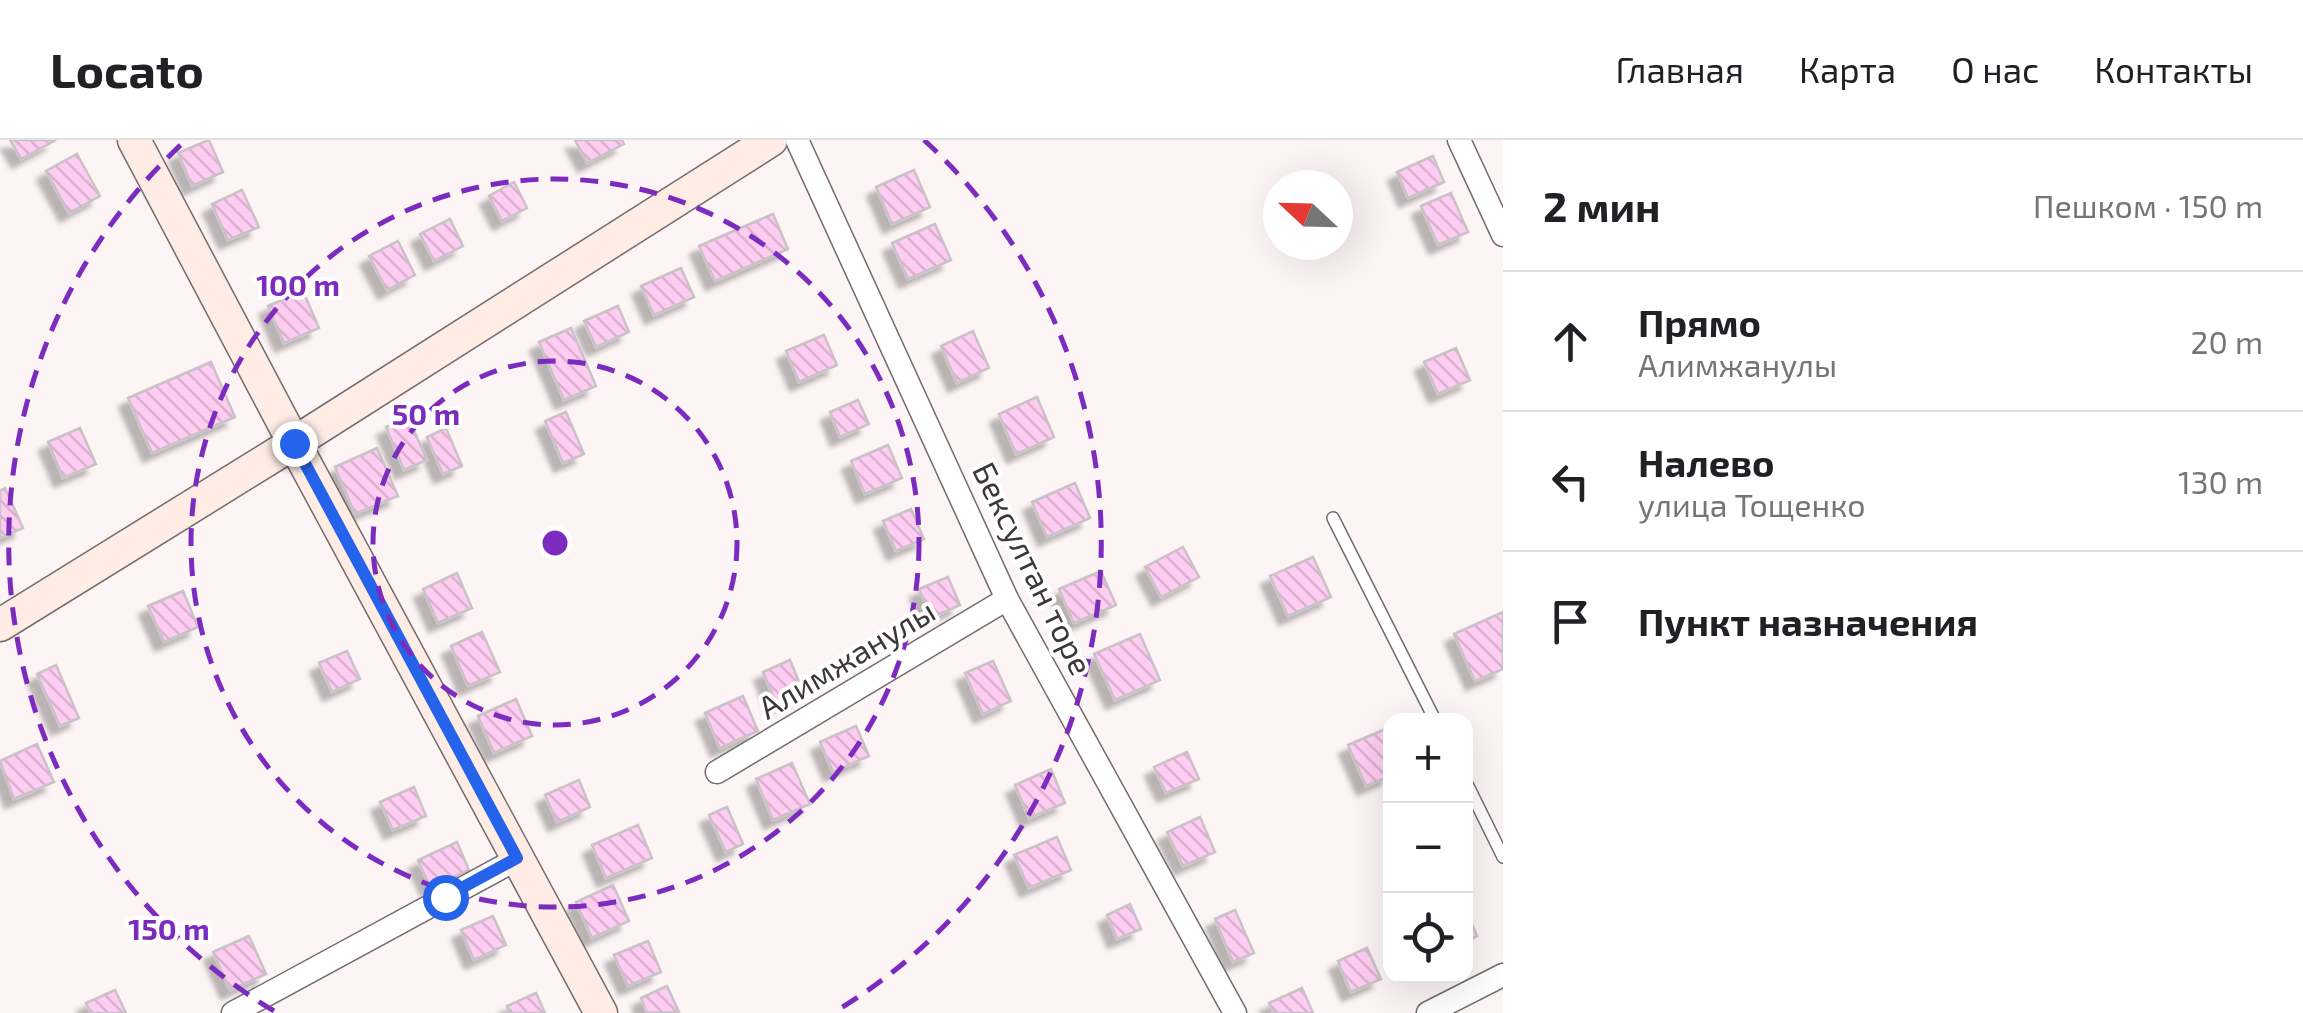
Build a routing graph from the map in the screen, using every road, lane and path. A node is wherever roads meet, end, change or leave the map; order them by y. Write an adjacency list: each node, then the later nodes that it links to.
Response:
1 (134, 140): 6 (street)
2 (771, 140): 6 (street)
3 (797, 140): 8 (street, Бексултан торе)
4 (1459, 140): 5 (street)
5 (1503, 234)
6 (294, 443): 9 (street); 14 (street)
7 (1333, 518): 10 (lane)
8 (1008, 599): 11 (street, Алимжанулы); 18 (street, Бексултан торе)
9 (0, 625)
10 (1430, 713)
11 (717, 772)
12 (1473, 796): 13 (lane)
13 (1503, 857)
14 (517, 858): 16 (street); 17 (street)
15 (1503, 975): 19 (street)
16 (233, 1013)
17 (601, 1013)
18 (1235, 1013)
19 (1428, 1013)

